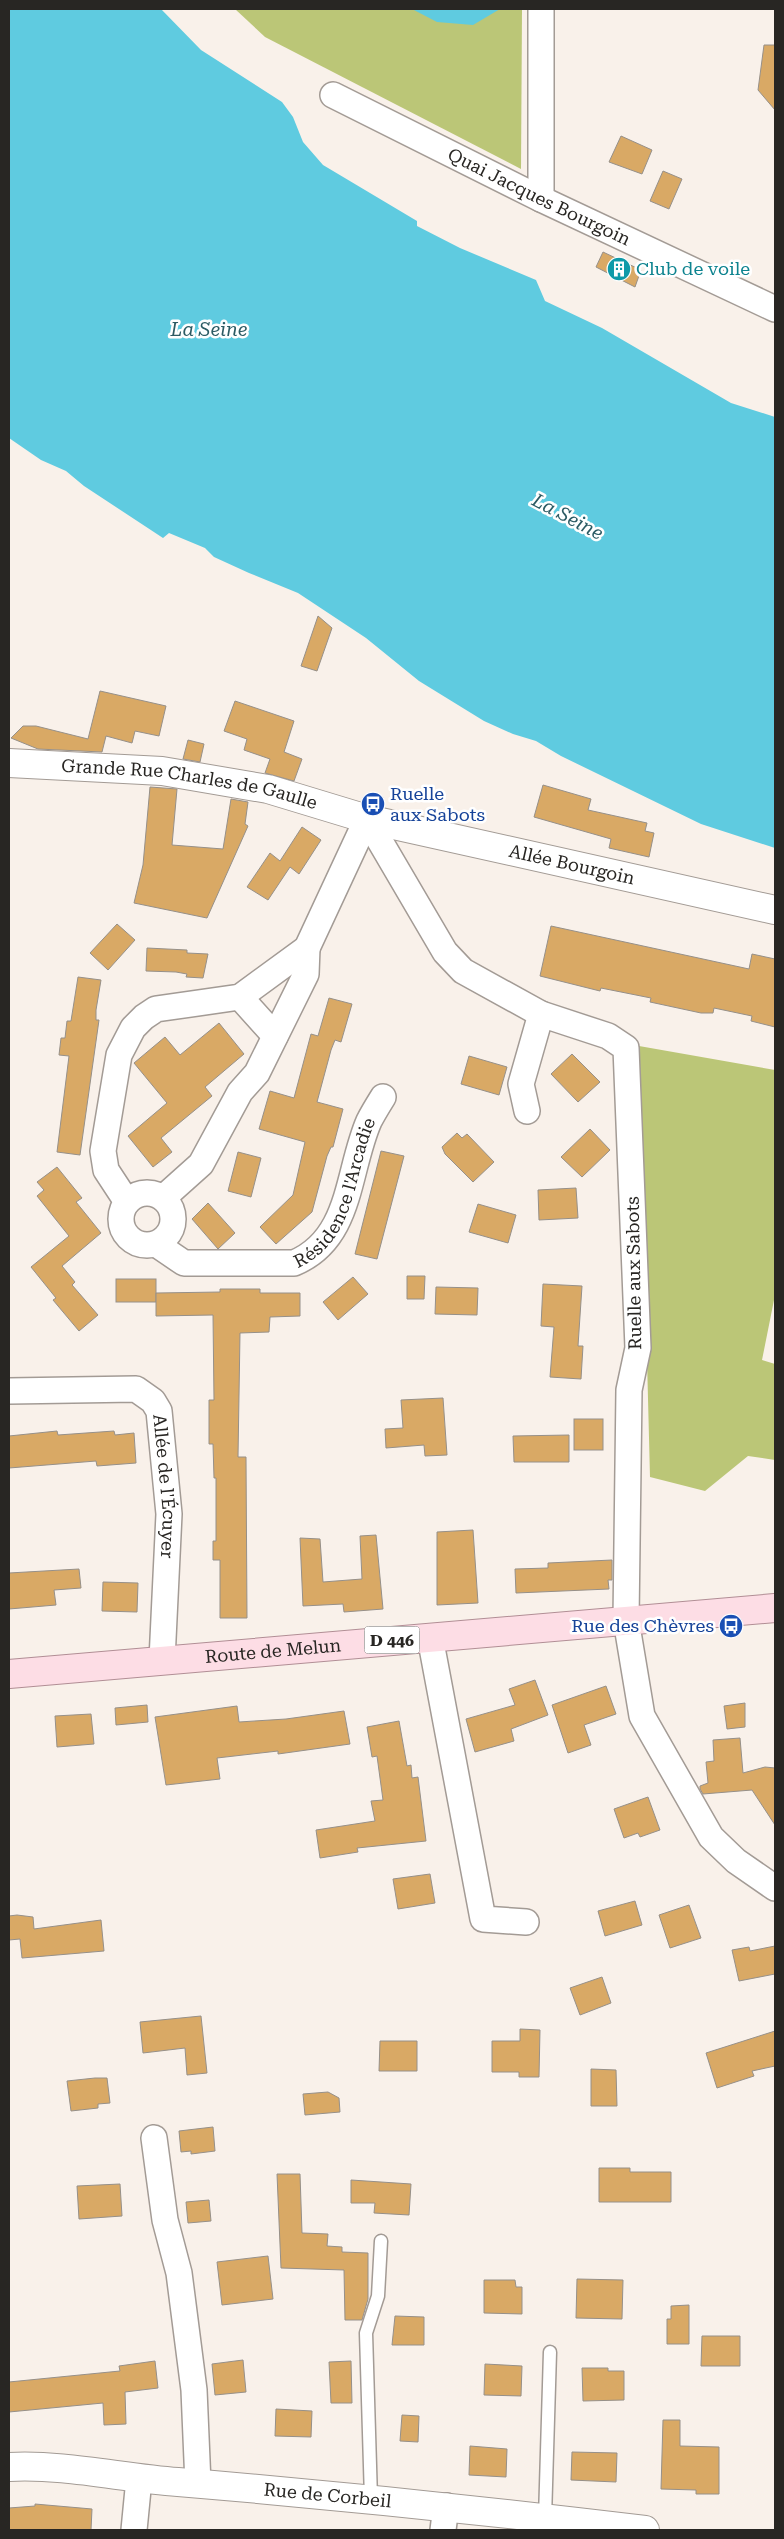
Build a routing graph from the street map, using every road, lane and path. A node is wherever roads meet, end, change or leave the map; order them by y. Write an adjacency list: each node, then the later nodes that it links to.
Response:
1 (541, 9): 3 (street)
2 (333, 95): 3 (street, Quai Jacques Bourgoin)
3 (541, 199): 4 (street, Quai Jacques Bourgoin)
4 (775, 310)
5 (9, 763): 6 (street, Grande Rue Charles de Gaulle)
6 (367, 819): 7 (street, Allée Bourgoin); 8 (street); 10 (street, Ruelle aux Sabots)
7 (775, 910)
8 (307, 948): 9 (street); 11 (street)
9 (240, 997): 11 (street); 15 (street)
10 (541, 1014): 13 (street); 19 (street, Ruelle aux Sabots)
11 (275, 1036): 14 (street)
12 (383, 1098): 16 (street, Résidence l'Arcadie)
13 (527, 1111)
14 (163, 1198): 15 (street); 16 (street)
15 (127, 1202): 16 (street, Résidence l'Arcadie)
16 (156, 1244)
17 (9, 1391): 21 (street, Allée de l'Écuyer)
18 (775, 1608): 19 (main road, Route de Melun / D 446)
19 (626, 1620): 20 (main road, Route de Melun / D 446); 23 (street)
20 (430, 1637): 21 (main road, Route de Melun / D 446); 24 (street)
21 (162, 1660): 22 (main road, Route de Melun / D 446)
22 (9, 1674)
23 (775, 1888)
24 (526, 1922)
25 (154, 2138): 30 (street)
26 (381, 2241): 31 (lane)
27 (550, 2352): 33 (lane)
28 (9, 2467): 29 (street, Rue de Corbeil)
29 (139, 2479): 30 (street, Rue de Corbeil); 34 (street)
30 (198, 2484): 31 (street, Rue de Corbeil)
31 (371, 2499): 32 (street, Rue de Corbeil)
32 (444, 2518): 33 (street, Rue de Corbeil)
33 (545, 2518): 35 (street, Rue de Corbeil)
34 (134, 2530)
35 (645, 2530)

